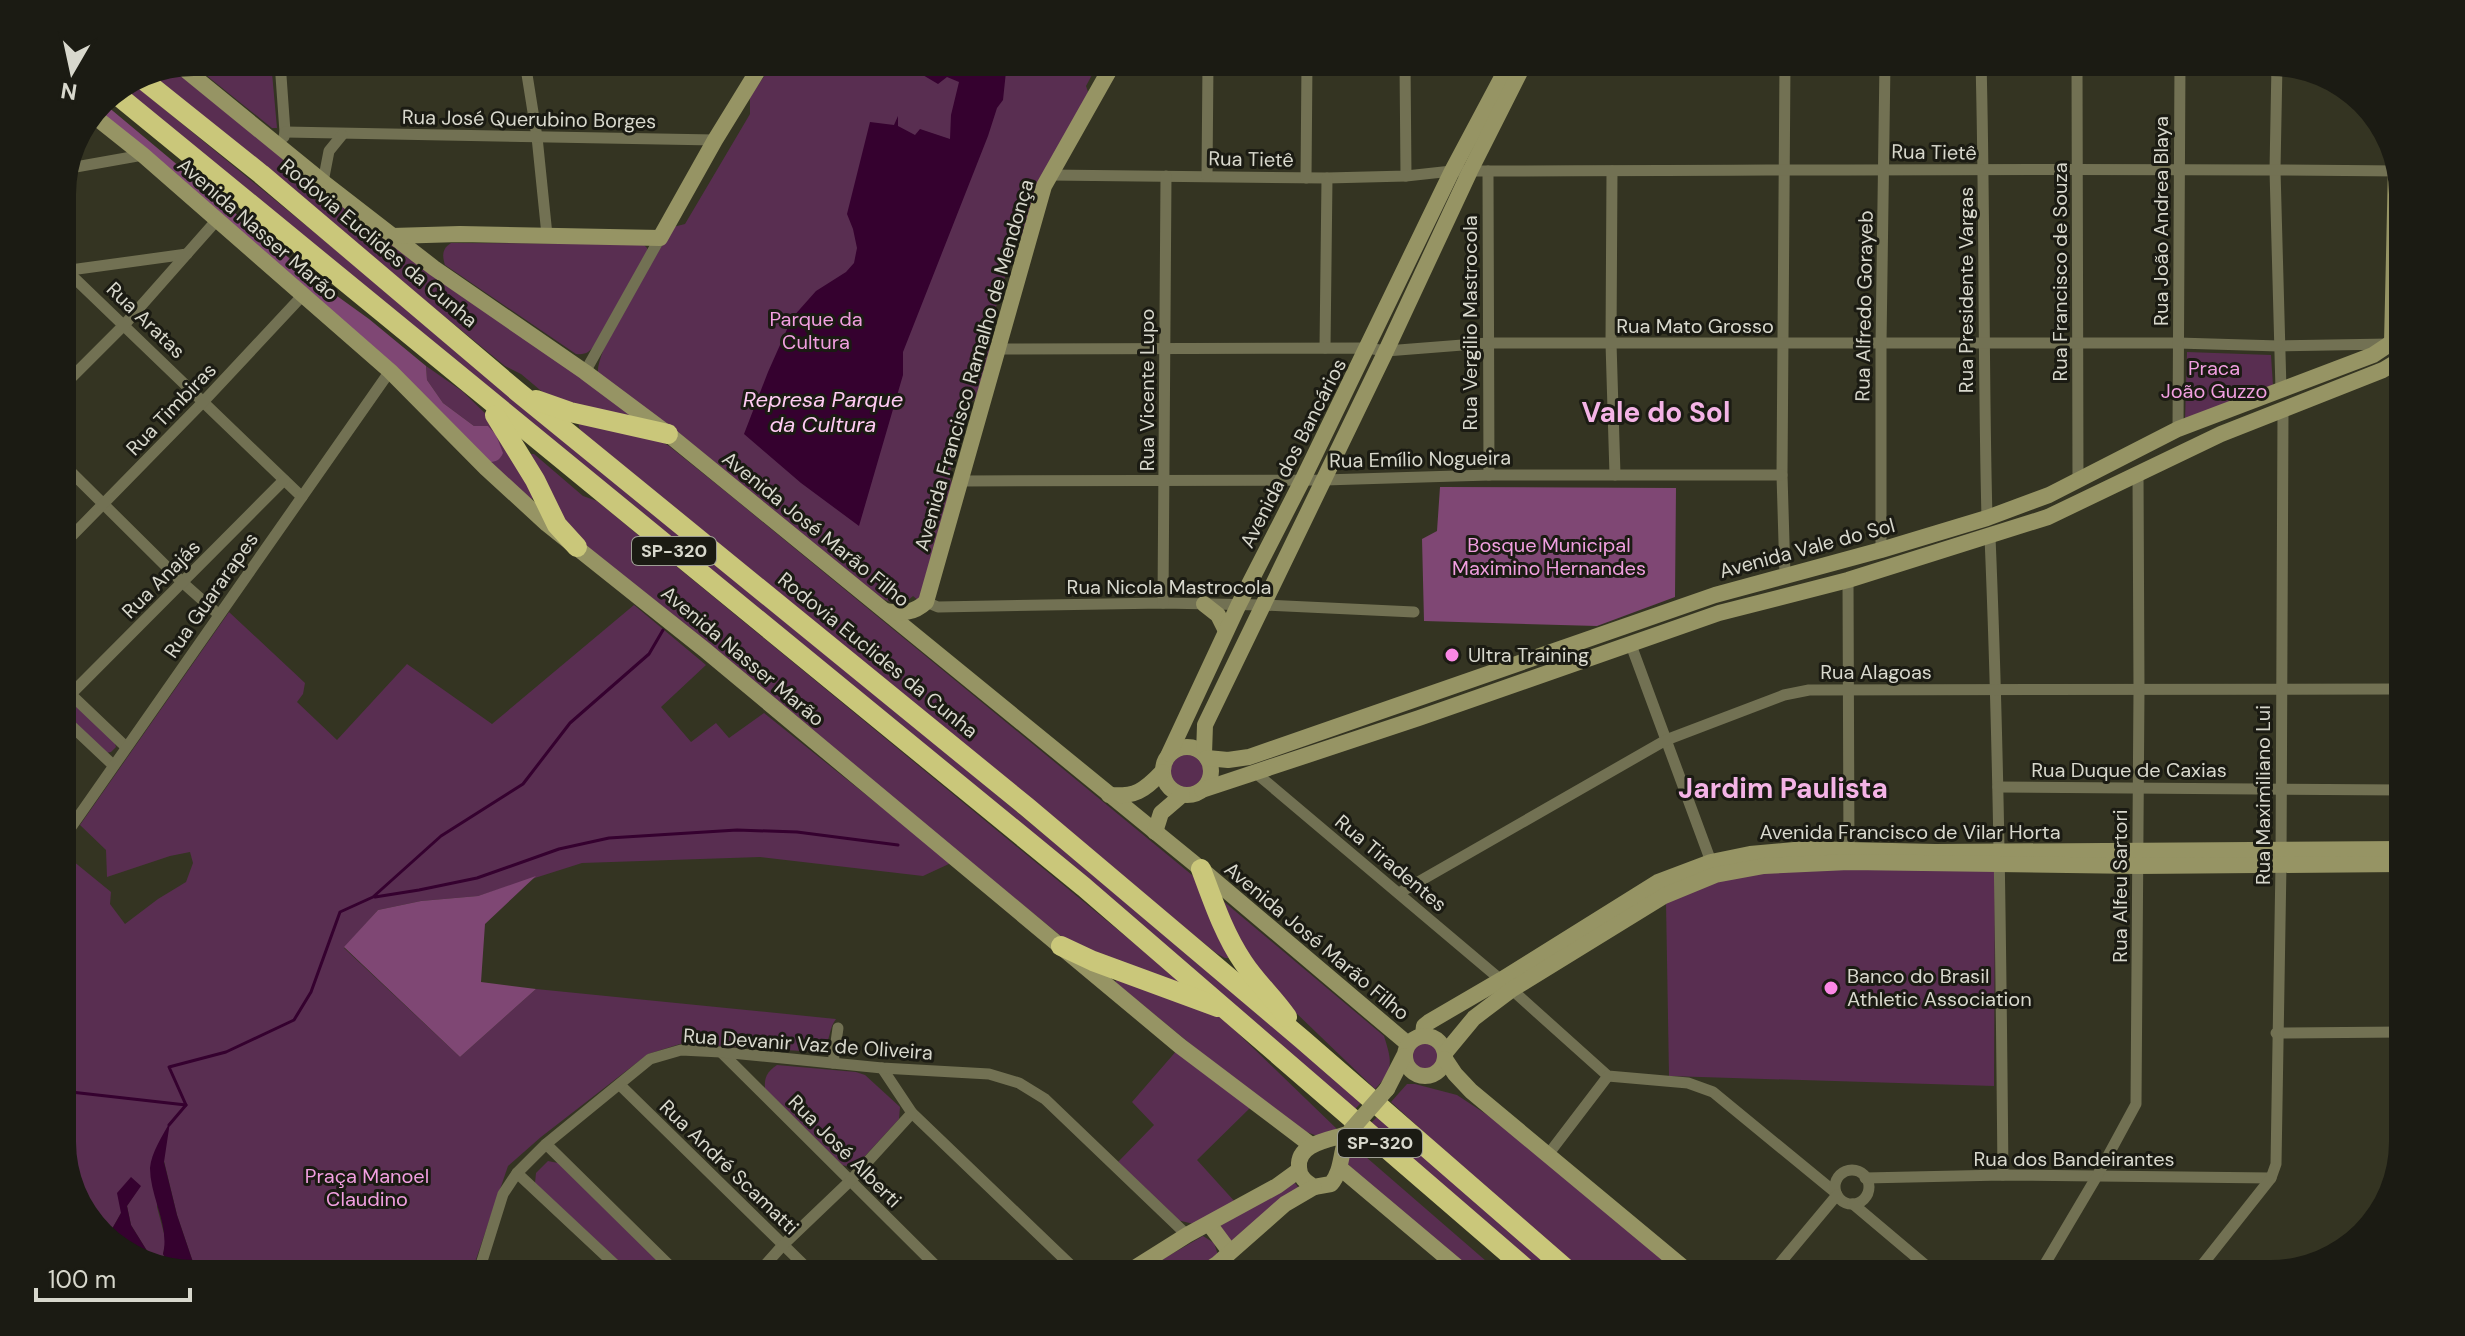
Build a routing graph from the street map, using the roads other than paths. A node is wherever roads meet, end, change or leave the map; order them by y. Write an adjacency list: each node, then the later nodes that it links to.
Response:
1 (194, 76): 22 (main road, Avenida José Marão Filho)
2 (281, 76): 22 (street)
3 (527, 76): 21 (street)
4 (754, 76): 23 (main road)
5 (1106, 76): 36 (main road, Avenida Francisco Ramalho de Mendonça)
6 (1208, 76): 38 (street)
7 (1307, 76): 40 (street)
8 (1405, 76): 39 (street)
9 (1504, 76): 32 (main road)
10 (1517, 76): 32 (main road)
11 (1785, 76): 35 (street)
12 (1885, 76): 26 (street, Rua Alfredo Gorayeb)
13 (1981, 76): 29 (street, Rua Presidente Vargas)
14 (2077, 76): 30 (street, Rua Francisco de Souza)
15 (2180, 76): 27 (street, Rua João Andrea Blaya)
16 (2277, 77): 31 (street)
17 (150, 85): 75 (highway, Rodovia Euclides da Cunha / SP-320)
18 (124, 100): 74 (highway, SP-320)
19 (101, 121): 24 (main road, Avenida Nasser Marão)
20 (342, 135): 21 (street, Rua José Querubino Borges); 22 (street, Rua José Querubino Borges); 42 (street)
21 (537, 137): 23 (street, Rua José Querubino Borges); 45 (street)
22 (283, 140): 42 (main road, Avenida José Marão Filho)
23 (715, 140): 47 (main road)
24 (143, 155): 25 (street); 43 (main road, Avenida Nasser Marão)
25 (80, 166)
26 (1884, 169): 29 (street, Rua Tietê); 35 (street, Rua Tietê); 57 (street, Rua Alfredo Gorayeb)
27 (2180, 169): 30 (street, Rua Tietê); 31 (street, Rua Tietê); 59 (street, Rua João Andrea Blaya)
28 (2386, 169): 31 (street, Rua Tietê)
29 (1984, 170): 30 (street, Rua Tietê); 61 (street, Rua Presidente Vargas)
30 (2078, 170): 58 (street, Rua Francisco de Souza)
31 (2275, 170): 62 (street)
32 (1461, 171): 33 (street, Rua Tietê); 39 (street, Rua Tietê); 65 (main road, Avenida dos Bancários); 68 (main road, Avenida dos Bancários)
33 (1488, 171): 34 (street, Rua Tietê); 55 (street, Rua Vergilio Mastrocola)
34 (1612, 171): 35 (street, Rua Tietê); 56 (street)
35 (1783, 172): 60 (street)
36 (1049, 175): 37 (street, Rua Tietê); 66 (main road, Avenida Francisco Ramalho de Mendonça)
37 (1166, 176): 38 (street, Rua Tietê); 67 (street, Rua Vicente Lupo)
38 (1207, 176): 40 (street, Rua Tietê)
39 (1406, 176): 41 (street, Rua Tietê)
40 (1306, 178): 41 (street, Rua Tietê)
41 (1327, 178): 64 (street)
42 (323, 182): 46 (main road, Avenida José Marão Filho)
43 (216, 221): 48 (street); 52 (main road, Avenida Nasser Marão)
44 (460, 234): 45 (main road); 46 (main road); 49 (main road)
45 (547, 235): 47 (main road)
46 (392, 236): 49 (main road, Avenida José Marão Filho)
47 (660, 238): 71 (street)
48 (187, 254): 50 (street); 53 (street)
49 (434, 268): 71 (main road, Avenida José Marão Filho)
50 (76, 269)
51 (76, 281): 53 (street, Rua Aratas)
52 (303, 295): 70 (main road, Avenida Nasser Marão); 76 (street, Rua Timbiras)
53 (125, 324): 72 (street); 76 (street, Rua Aratas)
54 (2389, 341): 62 (street, Rua Mato Grosso)
55 (1488, 343): 56 (street, Rua Mato Grosso); 68 (street, Rua Mato Grosso); 82 (street, Rua Vergilio Mastrocola)
56 (1611, 343): 60 (street, Rua Mato Grosso); 83 (street)
57 (1881, 343): 60 (street, Rua Mato Grosso); 61 (street, Rua Mato Grosso); 99 (street, Rua Alfredo Gorayeb)
58 (2079, 343): 59 (street, Rua Mato Grosso); 61 (street, Rua Mato Grosso); 91 (street, Rua Francisco de Souza)
59 (2178, 343): 62 (street, Rua Mato Grosso); 78 (street, Rua João Andrea Blaya)
60 (1782, 344): 84 (street)
61 (1983, 344): 95 (street, Rua Presidente Vargas)
62 (2279, 346): 73 (street)
63 (2389, 346): 73 (main road, Avenida Vale do Sol)
64 (1325, 348): 65 (street, Rua Mato Grosso); 67 (street, Rua Mato Grosso)
65 (1367, 348): 68 (street, Rua Mato Grosso); 87 (main road, Avenida dos Bancários)
66 (998, 349): 67 (street, Rua Mato Grosso); 90 (main road, Avenida Francisco Ramalho de Mendonça)
67 (1165, 350): 86 (street, Rua Vicente Lupo)
68 (1386, 351): 89 (main road, Avenida dos Bancários)
69 (2389, 366): 77 (main road, Avenida Vale do Sol)
70 (390, 371): 92 (street, Rua Guararapes); 98 (main road, Avenida Nasser Marão)
71 (585, 372): 79 (main road, Avenida José Marão Filho)
72 (76, 373)
73 (2281, 390): 77 (main road); 78 (main road, Avenida Vale do Sol)
74 (478, 392): 98 (highway); 156 (highway, SP-320)
75 (518, 392): 79 (highway); 160 (highway, Rodovia Euclides da Cunha / SP-320)
76 (204, 401): 88 (street, Rua Aratas); 94 (street, Rua Timbiras)
77 (2283, 411): 80 (main road, Avenida Vale do Sol); 121 (street, Rua Maximiliano Lui)
78 (2178, 429): 80 (main road); 91 (main road, Avenida Vale do Sol)
79 (668, 434): 110 (main road, Avenida José Marão Filho)
80 (2187, 449): 81 (main road, Avenida Vale do Sol)
81 (2138, 472): 93 (main road, Avenida Vale do Sol); 120 (street, Rua Alfeu Sartori)
82 (1489, 475): 83 (street, Rua Emílio Nogueira); 89 (street, Rua Emílio Nogueira)
83 (1615, 475): 84 (street, Rua Emílio Nogueira)
84 (1782, 475): 101 (street)
85 (76, 477): 94 (street)
86 (1165, 479): 87 (street, Rua Emílio Nogueira); 90 (street, Rua Emílio Nogueira); 106 (street, Rua Vicente Lupo)
87 (1303, 479): 89 (street, Rua Emílio Nogueira); 108 (main road, Avenida dos Bancários)
88 (284, 480): 92 (street, Rua Aratas); 103 (street, Rua Anajás)
89 (1324, 480): 109 (main road, Avenida dos Bancários)
90 (962, 481): 105 (main road, Avenida Francisco Ramalho de Mendonça)
91 (2078, 482): 93 (main road); 95 (main road, Avenida Vale do Sol)
92 (302, 497): 112 (street, Rua Guararapes)
93 (2086, 499): 97 (main road, Avenida Vale do Sol)
94 (104, 504): 96 (street, Rua Timbiras); 103 (street)
95 (1987, 518): 97 (main road); 99 (main road, Avenida Vale do Sol)
96 (76, 532)
97 (1990, 537): 100 (main road, Avenida Vale do Sol); 118 (street)
98 (577, 547): 154 (main road, Avenida Nasser Marão)
99 (1881, 550): 100 (main road); 101 (main road, Avenida Vale do Sol)
100 (1885, 569): 102 (main road, Avenida Vale do Sol)
101 (1785, 576): 104 (main road); 113 (main road, Avenida Vale do Sol)
102 (1848, 580): 104 (main road, Avenida Vale do Sol); 117 (street)
103 (182, 582): 112 (street); 116 (street, Rua Anajás)
104 (1786, 595): 115 (main road, Avenida Vale do Sol)
105 (926, 602): 106 (street, Rua Nicola Mastrocola); 110 (main road)
106 (1163, 603): 107 (street, Rua Nicola Mastrocola)
107 (1204, 604): 108 (street, Rua Nicola Mastrocola); 114 (main road)
108 (1239, 604): 109 (street, Rua Nicola Mastrocola); 114 (main road, Avenida dos Bancários)
109 (1262, 605): 111 (street, Rua Nicola Mastrocola); 131 (main road, Avenida dos Bancários)
110 (885, 611): 141 (main road, Avenida José Marão Filho)
111 (1414, 612)
112 (218, 614): 129 (street, Rua Guararapes)
113 (1625, 628): 115 (main road); 122 (main road, Avenida Vale do Sol)
114 (1226, 631): 130 (main road, Avenida dos Bancários)
115 (1631, 645): 124 (main road, Avenida Vale do Sol); 128 (street)
116 (76, 684)
117 (1849, 689): 118 (street, Rua Alagoas); 128 (street, Rua Alagoas); 146 (street)
118 (1997, 689): 120 (street, Rua Alagoas); 136 (street)
119 (2389, 689): 121 (street, Rua Alagoas)
120 (2139, 690): 121 (street, Rua Alagoas); 137 (street, Rua Alfeu Sartori)
121 (2282, 690): 138 (street, Rua Maximiliano Lui)
122 (1413, 701): 124 (main road); 125 (main road, Avenida Vale do Sol)
123 (76, 704): 129 (street)
124 (1419, 718): 127 (main road, Avenida Vale do Sol)
125 (1348, 723): 127 (main road); 132 (main road, Avenida Vale do Sol)
126 (76, 730): 133 (street)
127 (1354, 740): 135 (main road, Avenida Vale do Sol)
128 (1666, 740): 151 (street); 153 (street, Rua Alagoas)
129 (126, 747): 133 (street, Rua Guararapes)
130 (1169, 754): 131 (main road); 134 (main road)
131 (1205, 756): 132 (main road, Avenida Vale do Sol); 139 (main road)
132 (1249, 757): 135 (main road)
133 (113, 765): 143 (street, Rua Guararapes)
134 (1162, 772): 141 (main road); 142 (main road)
135 (1257, 774): 139 (main road, Avenida Vale do Sol); 153 (street, Rua Tiradentes)
136 (1998, 787): 137 (street, Rua Duque de Caxias); 148 (street)
137 (2138, 788): 138 (street, Rua Duque de Caxias); 149 (street, Rua Alfeu Sartori)
138 (2281, 789): 140 (street, Rua Duque de Caxias); 147 (street, Rua Maximiliano Lui)
139 (1202, 790): 142 (main road)
140 (2389, 790)
141 (1109, 795): 144 (main road, Avenida José Marão Filho)
142 (1182, 795): 144 (main road)
143 (76, 819)
144 (1155, 832): 152 (main road, Avenida José Marão Filho)
145 (2389, 850): 147 (main road, Avenida Francisco de Vilar Horta)
146 (1849, 856): 148 (main road, Avenida Francisco de Vilar Horta); 151 (main road, Avenida Francisco de Vilar Horta)
147 (2281, 857): 149 (main road, Avenida Francisco de Vilar Horta); 150 (main road, Avenida Francisco de Vilar Horta); 159 (street, Rua Maximiliano Lui)
148 (2000, 858): 149 (main road, Avenida Francisco de Vilar Horta); 178 (street)
149 (2138, 859): 179 (street, Rua Alfeu Sartori)
150 (2389, 863)
151 (1713, 868): 155 (main road, Avenida Francisco de Vilar Horta)
152 (1201, 869): 160 (highway); 161 (main road, Avenida José Marão Filho)
153 (1399, 893): 155 (street, Rua Tiradentes)
154 (1061, 946): 156 (highway); 173 (main road, Avenida Nasser Marão)
155 (1506, 985): 161 (main road, Avenida Francisco de Vilar Horta); 163 (main road, Avenida Francisco de Vilar Horta); 167 (street, Rua Tiradentes)
156 (1229, 1011): 199 (highway, SP-320)
157 (838, 1028): 164 (street)
158 (2389, 1032): 159 (street)
159 (2276, 1033): 180 (street, Rua Maximiliano Lui)
160 (1303, 1040): 200 (highway, Rodovia Euclides da Cunha / SP-320)
161 (1412, 1045): 163 (main road); 166 (main road); 169 (main road)
162 (721, 1052): 164 (street, Rua Devanir Vaz de Oliveira); 168 (street, Rua Devanir Vaz de Oliveira); 181 (street, Rua José Alberti)
163 (1445, 1056): 166 (main road); 174 (main road)
164 (833, 1063): 165 (street, Rua Devanir Vaz de Oliveira)
165 (882, 1068): 170 (street); 186 (street, Rua Devanir Vaz de Oliveira)
166 (1425, 1076): 169 (main road)
167 (1608, 1076): 174 (street); 184 (street)
168 (620, 1085): 172 (street, Rua Devanir Vaz de Oliveira); 187 (street, Rua André Scamatti)
169 (1389, 1088): 171 (main road, bridge)
170 (912, 1113): 181 (street); 195 (street)
171 (1349, 1132): 173 (main road); 175 (main road)
172 (546, 1144): 177 (street, Rua Devanir Vaz de Oliveira); 191 (street)
173 (1311, 1145): 176 (main road)
174 (1547, 1156): 201 (main road)
175 (1340, 1168): 183 (main road); 198 (main road)
176 (1299, 1170): 183 (main road); 185 (main road)
177 (517, 1173): 189 (street, Rua Devanir Vaz de Oliveira); 190 (street)
178 (2003, 1175): 179 (street, Rua dos Bandeirantes); 182 (street, Rua dos Bandeirantes)
179 (2097, 1176): 180 (street, Rua dos Bandeirantes); 204 (street, Rua Alfeu Sartori)
180 (2271, 1178): 205 (street)
181 (850, 1181): 187 (street); 194 (street, Rua José Alberti)
182 (1870, 1182): 184 (street); 184 (street)
183 (1314, 1187): 188 (main road)
184 (1839, 1199): 202 (street); 203 (street)
185 (1210, 1225): 186 (main road); 188 (main road)
186 (1187, 1235): 196 (main road)
187 (783, 1245): 192 (street); 193 (street, Rua André Scamatti)
188 (1230, 1252): 197 (main road)
189 (482, 1260)
190 (610, 1260)
191 (659, 1260)
192 (770, 1260)
193 (799, 1260)
194 (930, 1260)
195 (1065, 1260)
196 (1148, 1260)
197 (1220, 1260)
198 (1449, 1260)
199 (1516, 1260)
200 (1555, 1260)
201 (1674, 1260)
202 (1784, 1260)
203 (1918, 1260)
204 (2047, 1260)
205 (2206, 1260)

